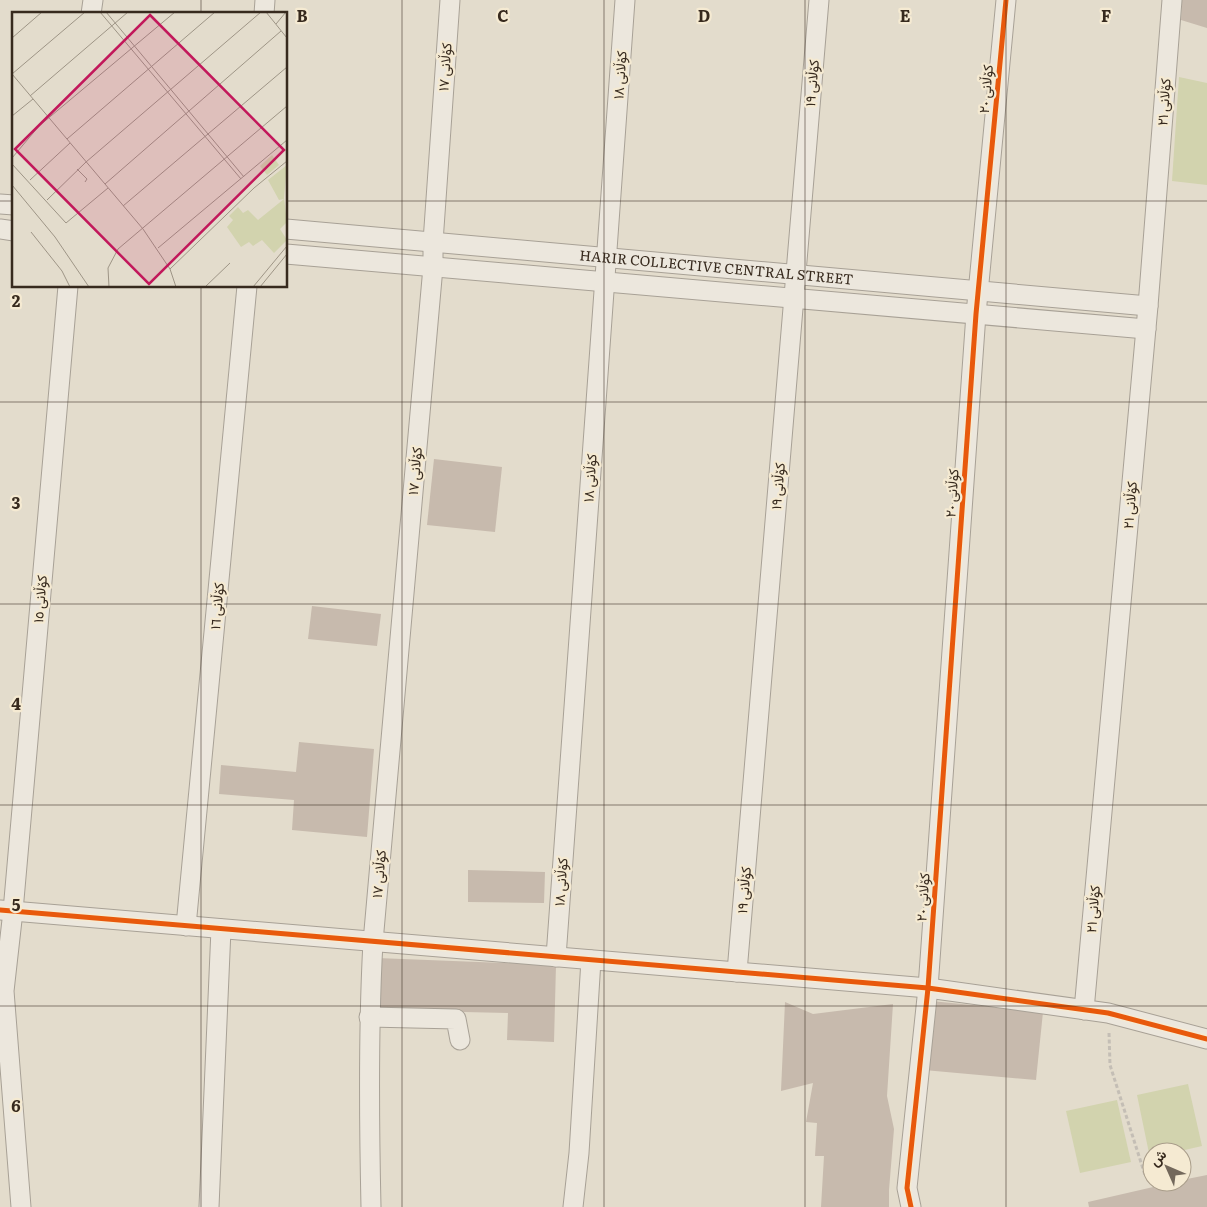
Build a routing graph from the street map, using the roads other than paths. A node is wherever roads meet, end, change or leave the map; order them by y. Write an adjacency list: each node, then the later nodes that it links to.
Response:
1 (450, 0): 7 (street, کۆڵانی ١٧)
2 (625, 0): 9 (street, کۆڵانی ١٨)
3 (819, 0): 11 (street, کۆڵانی ١٩)
4 (1006, 0): 15 (street, کۆڵانی ٢٠)
5 (1172, 0): 17 (street, کۆڵانی ٢١)
6 (288, 229): 7 (street, HARIR COLLECTIVE CENTRAL STREET)
7 (432, 242): 9 (street, HARIR COLLECTIVE CENTRAL STREET); 10 (street, کۆڵانی ١٧)
8 (288, 254): 10 (street, HARIR COLLECTIVE CENTRAL STREET)
9 (606, 258): 11 (street, HARIR COLLECTIVE CENTRAL STREET); 12 (street, کۆڵانی ١٨)
10 (433, 267): 12 (street, HARIR COLLECTIVE CENTRAL STREET); 23 (street, کۆڵانی ١٧)
11 (796, 274): 15 (street, HARIR COLLECTIVE CENTRAL STREET); 16 (street, کۆڵانی ١٩)
12 (604, 282): 16 (street, HARIR COLLECTIVE CENTRAL STREET); 24 (street, کۆڵانی ١٨)
13 (68, 288): 20 (street, کۆڵانی ١٥)
14 (247, 288): 21 (street, کۆڵانی ١٦)
15 (978, 291): 17 (street, HARIR COLLECTIVE CENTRAL STREET); 18 (street, کۆڵانی ٢٠)
16 (794, 298): 18 (street, HARIR COLLECTIVE CENTRAL STREET); 26 (street, کۆڵانی ١٩)
17 (1148, 306): 19 (street, کۆڵانی ٢١)
18 (976, 314): 19 (street, HARIR COLLECTIVE CENTRAL STREET); 27 (street, کۆڵانی ٢٠)
19 (1146, 329): 28 (street, کۆڵانی ٢١)
20 (6, 911): 21 (street); 32 (street, کۆڵانی ١٥)
21 (186, 926): 22 (street)
22 (220, 929): 23 (street); 33 (street)
23 (373, 942): 24 (street); 29 (street, کۆڵانی ١٧)
24 (556, 957): 25 (street)
25 (591, 960): 26 (street); 35 (street)
26 (737, 972): 27 (street)
27 (928, 988): 28 (street); 36 (street, کۆڵانی ٢٠)
28 (1084, 1010): 30 (street)
29 (369, 1017): 31 (street); 34 (street, کۆڵانی ١٧)
30 (1207, 1039)
31 (460, 1040)
32 (21, 1207)
33 (209, 1207)
34 (371, 1207)
35 (573, 1207)
36 (911, 1207)

